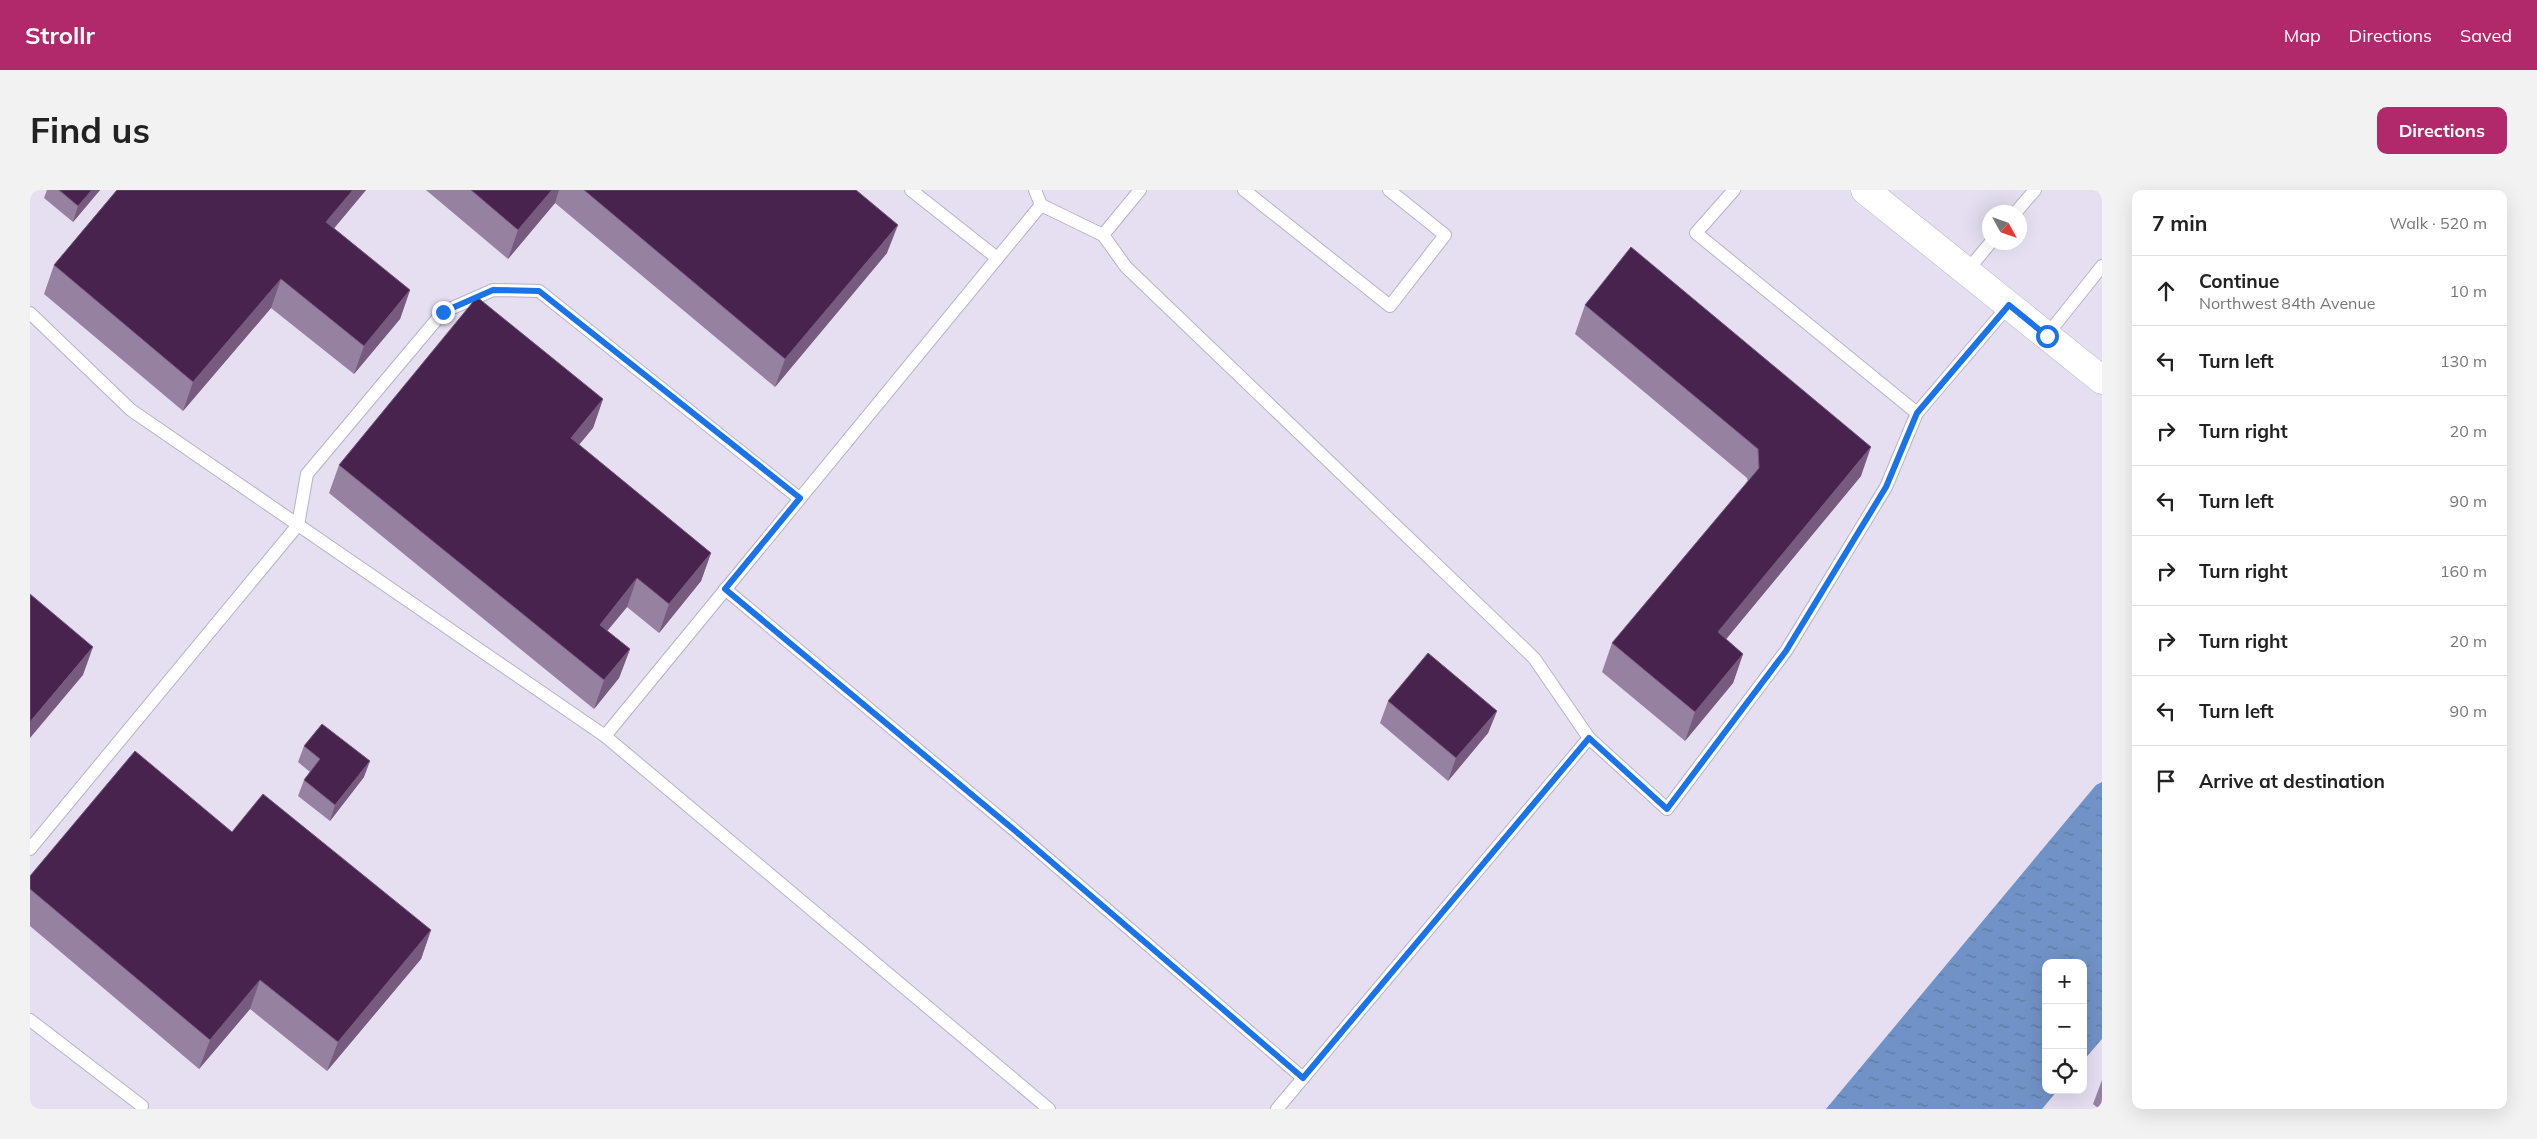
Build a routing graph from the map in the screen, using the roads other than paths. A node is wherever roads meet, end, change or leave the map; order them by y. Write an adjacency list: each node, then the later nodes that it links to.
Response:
1 (911, 190): 13 (lane)
2 (1034, 190): 9 (lane)
3 (1140, 190): 11 (lane)
4 (1244, 190): 5 (lane)
5 (1389, 190)
6 (1734, 190): 20 (lane)
7 (1865, 190): 15 (street)
8 (2035, 190): 10 (lane)
9 (1041, 204): 11 (lane); 13 (lane)
10 (2022, 205)
11 (1104, 235): 25 (lane)
12 (1984, 250): 15 (lane)
13 (996, 258): 21 (lane)
14 (2102, 266): 18 (lane)
15 (1967, 271): 16 (street)
16 (2009, 305): 18 (street); 20 (lane)
17 (30, 313): 22 (lane)
18 (2047, 336): 19 (street)
19 (2102, 380)
20 (1917, 413): 25 (lane)
21 (800, 498): 22 (lane); 23 (lane)
22 (298, 525): 24 (lane); 26 (lane)
23 (725, 589): 24 (lane); 28 (lane)
24 (604, 736): 30 (lane)
25 (1589, 738): 28 (lane)
26 (30, 849)
27 (30, 1020): 29 (lane)
28 (1303, 1078): 31 (lane)
29 (142, 1108)
30 (1049, 1109)
31 (1277, 1109)

